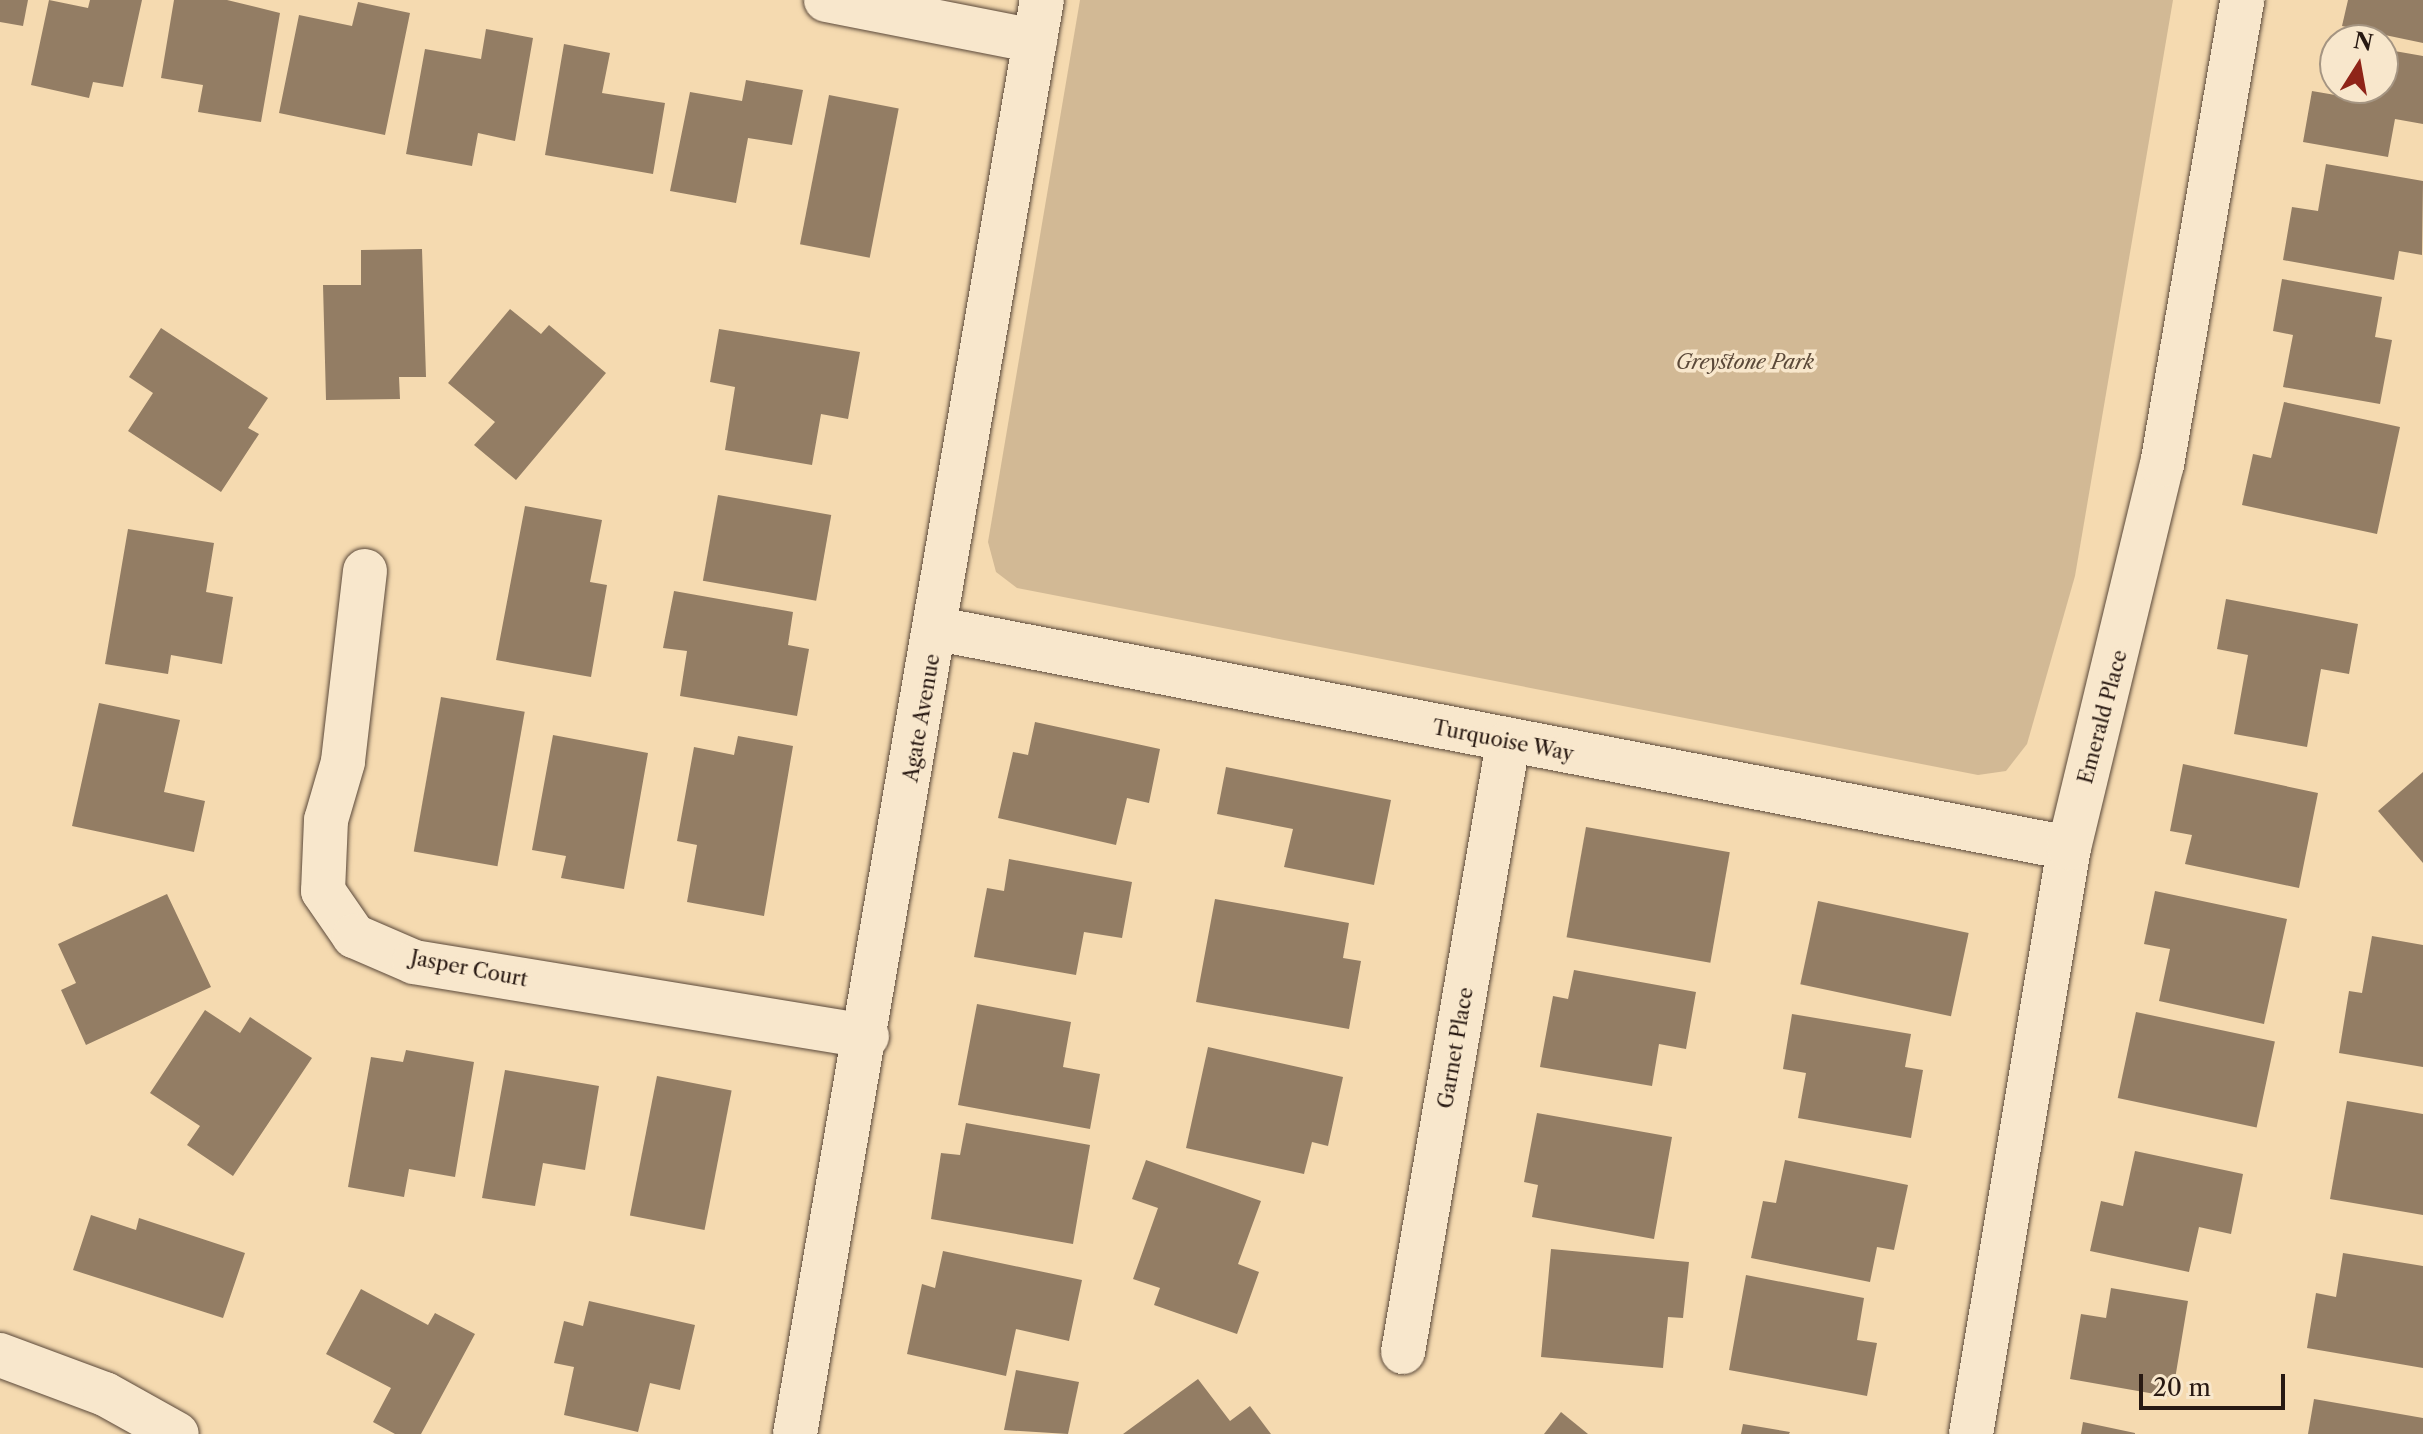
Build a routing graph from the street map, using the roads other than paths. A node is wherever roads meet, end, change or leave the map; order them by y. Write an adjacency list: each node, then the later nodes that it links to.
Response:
1 (826, 0): 3 (street)
2 (2242, 0): 7 (street, Emerald Place)
3 (1038, 20): 5 (street, Agate Avenue)
4 (365, 571): 8 (street, Jasper Court)
5 (938, 629): 6 (street, Turquoise Way); 8 (street, Agate Avenue)
6 (1508, 743): 7 (street, Turquoise Way); 9 (street, Garnet Place)
7 (2069, 848): 13 (street, Emerald Place)
8 (867, 1036): 12 (street, Agate Avenue)
9 (1403, 1352)
10 (0, 1355): 11 (street)
11 (177, 1434)
12 (795, 1434)
13 (1971, 1434)

